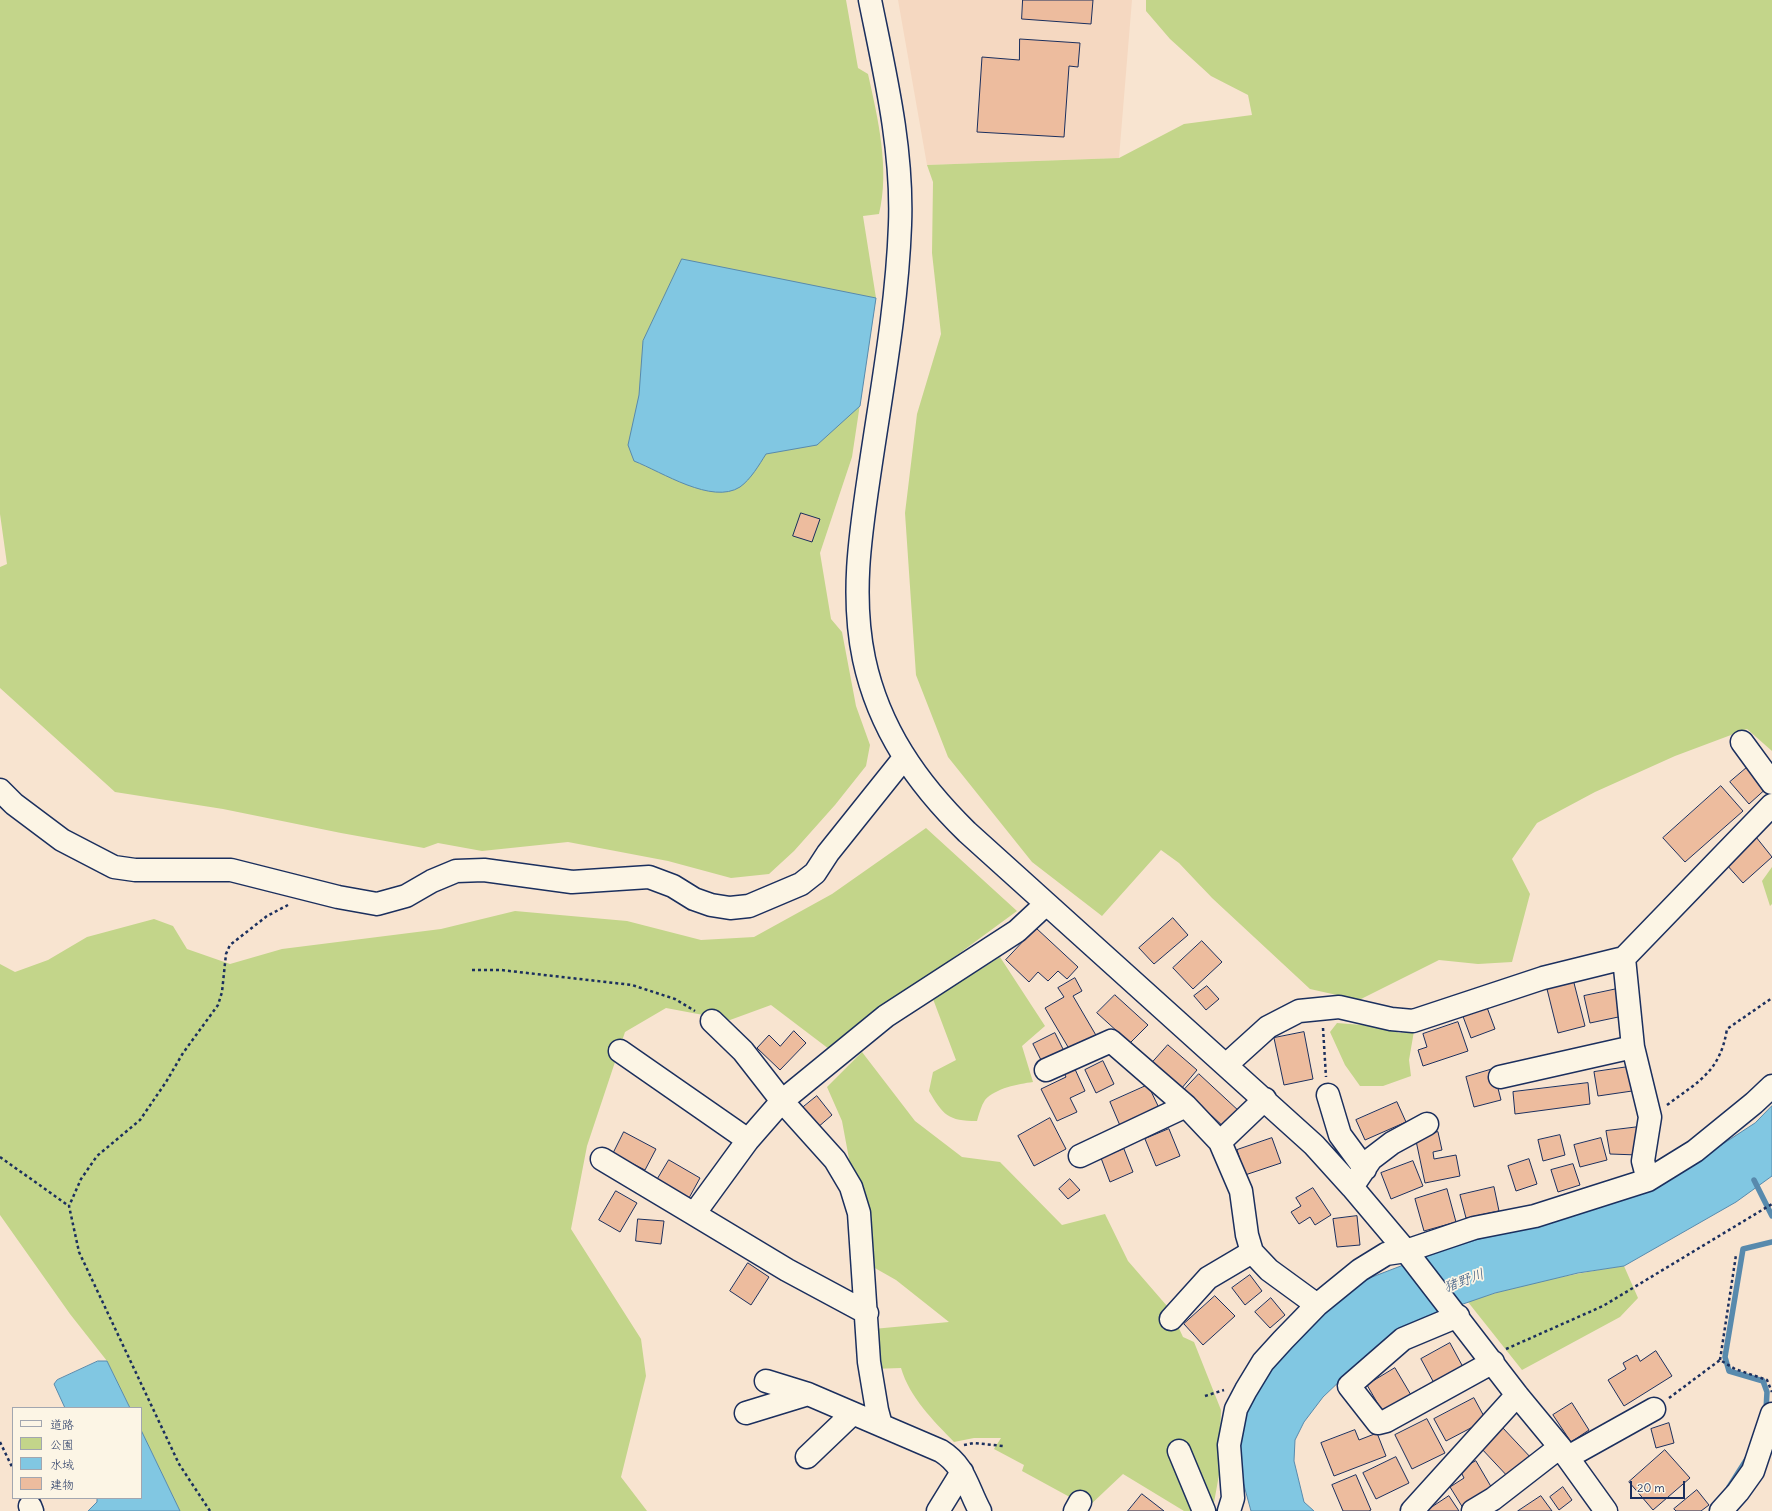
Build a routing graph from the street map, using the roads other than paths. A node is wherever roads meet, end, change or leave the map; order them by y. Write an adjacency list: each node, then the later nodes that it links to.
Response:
1 (870, 0): 3 (street)
2 (1742, 742): 4 (street)
3 (904, 758): 5 (street); 7 (street)
4 (1772, 784)
5 (0, 790)
6 (1772, 805): 8 (street)
7 (1046, 904): 12 (street); 18 (street)
8 (1624, 958): 10 (street); 12 (street)
9 (712, 1021): 18 (street)
10 (1633, 1047): 14 (street); 26 (street)
11 (620, 1051): 21 (street)
12 (1226, 1065): 17 (street)
13 (1046, 1070): 19 (street)
14 (1500, 1077)
15 (1772, 1086): 26 (street)
16 (1328, 1095): 25 (street)
17 (1265, 1100): 22 (street); 27 (street)
18 (782, 1101): 21 (street); 32 (street)
19 (1186, 1106): 22 (street); 23 (street)
20 (1427, 1124): 25 (street)
21 (748, 1140): 28 (street)
22 (1220, 1142): 30 (street)
23 (1080, 1156)
24 (602, 1159): 28 (street)
25 (1365, 1169): 27 (street)
26 (1648, 1180): 29 (street)
27 (1352, 1186): 29 (street)
28 (694, 1214): 32 (street)
29 (1406, 1251): 31 (street); 33 (street)
30 (1252, 1252): 31 (street); 34 (street)
31 (1317, 1305): 51 (street)
32 (867, 1313): 43 (street)
33 (1456, 1315): 35 (street); 35 (street)
34 (1170, 1319)
35 (1491, 1360): 38 (street)
36 (766, 1381): 37 (street)
37 (808, 1394): 40 (street); 41 (street)
38 (1517, 1394): 45 (street); 52 (street)
39 (1654, 1409): 45 (street)
40 (746, 1413)
41 (852, 1414): 43 (street); 46 (street)
42 (1772, 1414): 55 (street)
43 (881, 1425): 47 (street)
44 (1179, 1451): 50 (street)
45 (1564, 1452): 53 (street); 54 (street)
46 (807, 1457)
47 (962, 1472): 48 (street); 49 (street)
48 (938, 1511)
49 (980, 1511)
50 (1204, 1511)
51 (1229, 1511)
52 (1412, 1511)
53 (1473, 1511)
54 (1606, 1511)
55 (1721, 1511)

